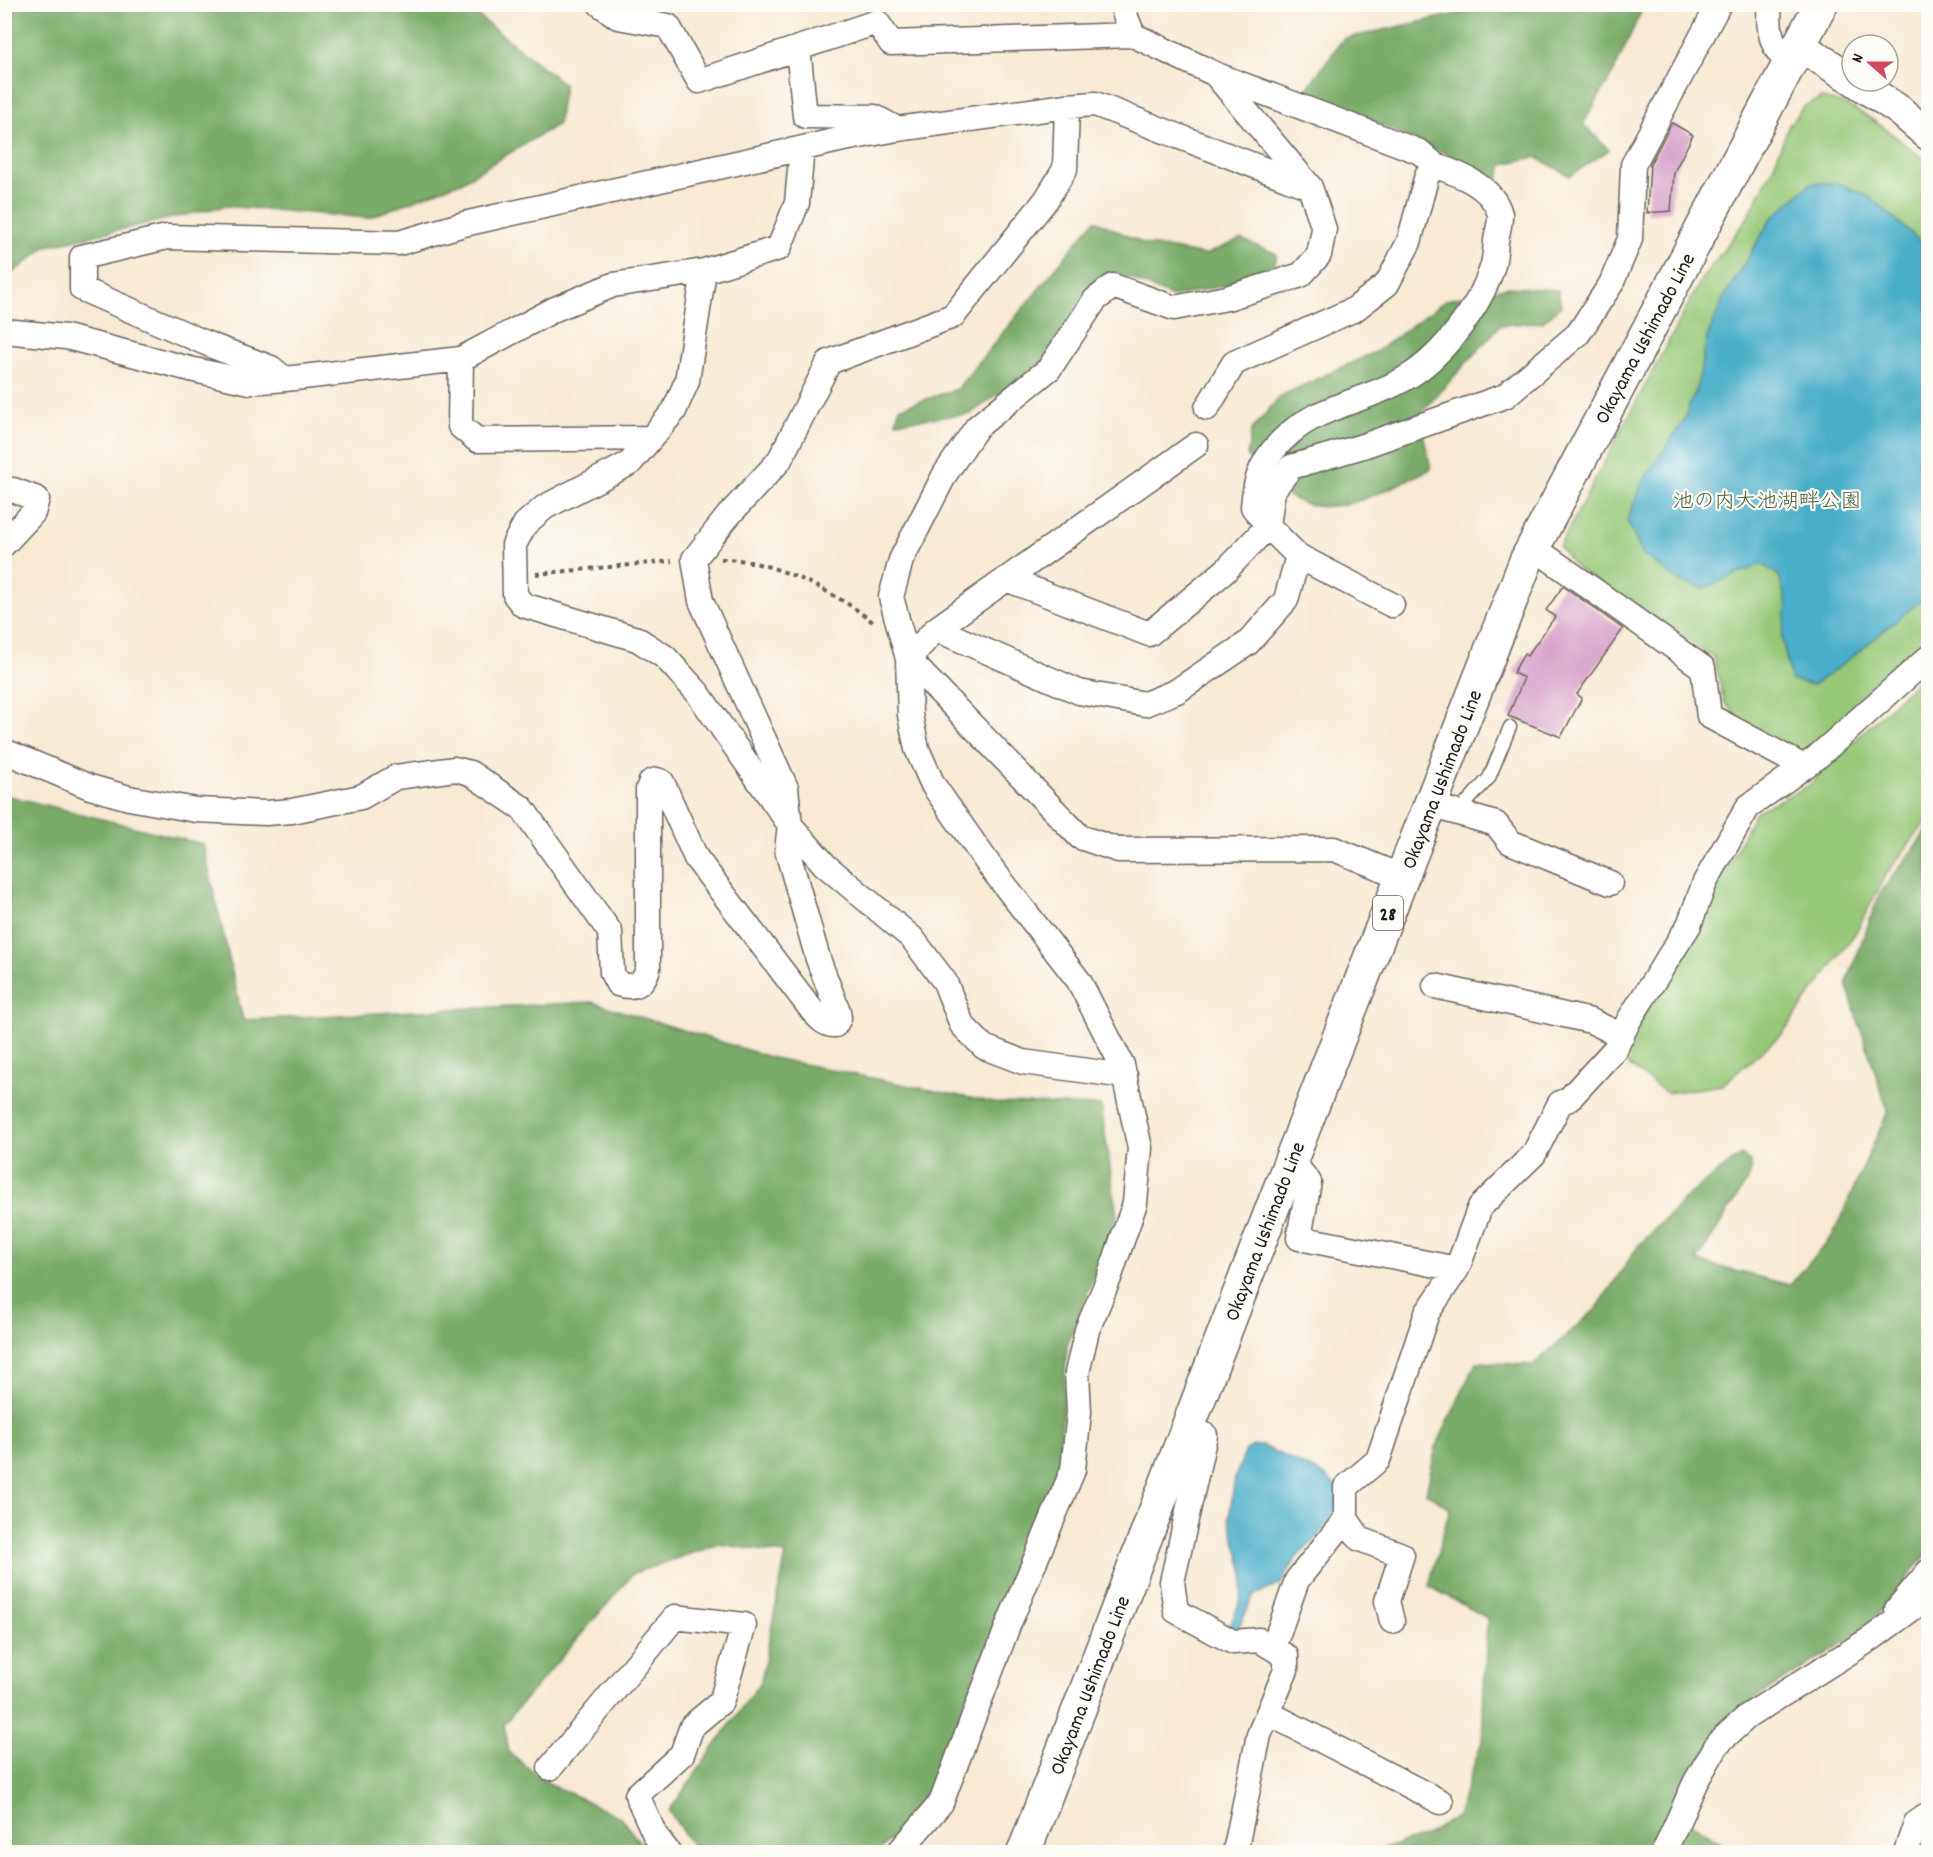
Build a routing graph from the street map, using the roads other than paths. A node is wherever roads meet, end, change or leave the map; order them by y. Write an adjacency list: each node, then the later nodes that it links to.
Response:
1 (600, 4): 7 (street)
2 (1124, 4): 6 (street)
3 (1719, 4): 26 (street)
4 (1770, 4): 8 (street)
5 (1821, 4): 8 (main road, Okayama Ushimado Line / 28)
6 (1133, 35): 7 (street); 9 (street)
7 (798, 48): 13 (street)
8 (1795, 55): 10 (street); 28 (main road, Okayama Ushimado Line / 28)
9 (1215, 74): 16 (street); 17 (street)
10 (1840, 74)
11 (1874, 93): 14 (street)
12 (1067, 106): 13 (street); 17 (street); 39 (street)
13 (897, 129): 15 (street)
14 (1929, 135)
15 (802, 148): 18 (street); 21 (street)
16 (1436, 166): 22 (street); 26 (street)
17 (1310, 187): 34 (street)
18 (704, 271): 20 (street); 23 (street)
19 (4, 331): 21 (street)
20 (461, 359): 21 (street); 23 (street)
21 (285, 379)
22 (1207, 408)
23 (651, 438): 39 (street)
24 (1196, 445): 30 (street)
25 (4, 491): 27 (street)
26 (1268, 526): 29 (street); 30 (street)
27 (4, 544)
28 (1533, 547): 37 (street); 38 (main road, Okayama Ushimado Line / 28)
29 (1298, 556): 31 (street); 32 (street)
30 (1006, 579): 32 (street)
31 (1392, 605)
32 (936, 629): 34 (street)
33 (1929, 658): 37 (street)
34 (908, 659): 40 (street); 44 (street)
35 (1510, 727): 38 (lane)
36 (4, 751): 39 (street)
37 (1802, 766): 43 (street)
38 (1444, 809): 40 (main road, Okayama Ushimado Line / 28); 41 (street)
39 (790, 825): 44 (street)
40 (1402, 877): 45 (main road, Okayama Ushimado Line / 28)
41 (1610, 883)
42 (1435, 986): 43 (street)
43 (1622, 1036): 46 (street)
44 (1125, 1076): 59 (street)
45 (1291, 1160): 46 (street); 47 (main road, Okayama Ushimado Line / 28)
46 (1457, 1269): 48 (street)
47 (1188, 1427): 53 (street); 60 (main road, Okayama Ushimado Line / 28)
48 (1346, 1519): 51 (street); 53 (street)
49 (1929, 1572): 52 (street)
50 (1929, 1597): 52 (street)
51 (1392, 1621)
52 (1872, 1638): 62 (street)
53 (1273, 1648): 54 (street)
54 (1268, 1713): 56 (street); 61 (street)
55 (550, 1768): 58 (street)
56 (1441, 1802)
57 (1929, 1815): 63 (street)
58 (668, 1852)
59 (899, 1852)
60 (1024, 1852)
61 (1235, 1852)
62 (1664, 1852)
63 (1906, 1852)

